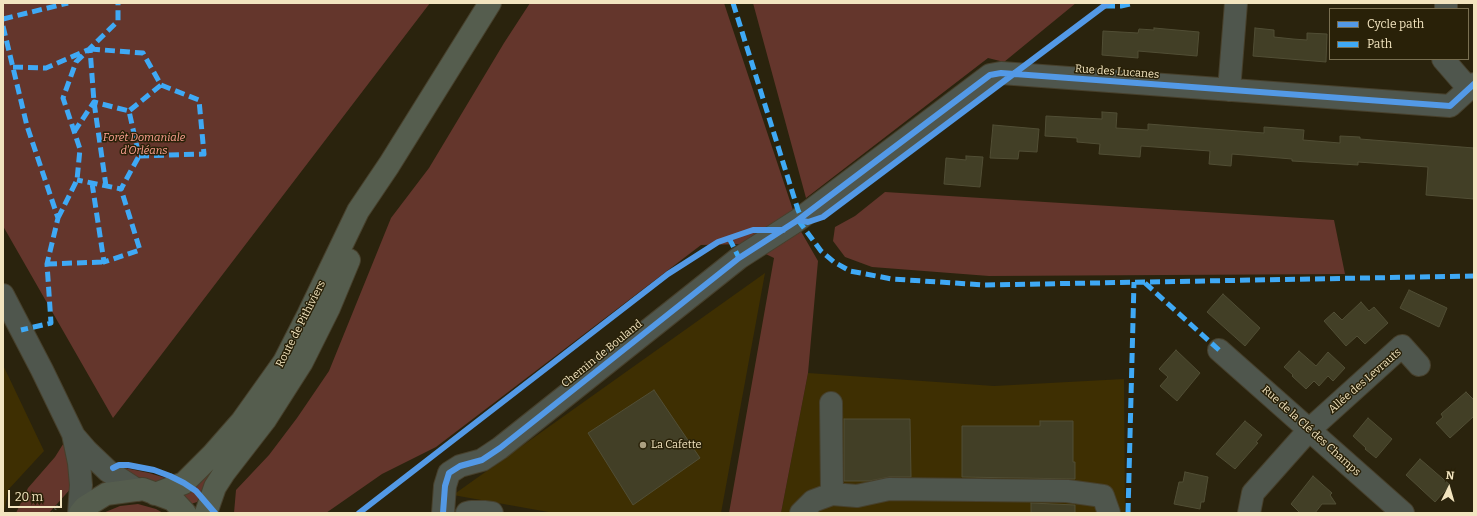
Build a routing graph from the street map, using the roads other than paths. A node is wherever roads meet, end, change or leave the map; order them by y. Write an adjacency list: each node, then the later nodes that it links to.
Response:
1 (490, 3): 6 (main road, Route de Pithiviers)
2 (1236, 3): 5 (street)
3 (1444, 60): 4 (street)
4 (1471, 86): 5 (street, Rue des Lucanes)
5 (1229, 90): 7 (street, Rue des Lucanes)
6 (389, 165): 14 (main road, Route de Pithiviers); 19 (main road, Route de Pithiviers)
7 (798, 220): 20 (street, Chemin de Bouland)
8 (3, 295): 13 (street)
9 (1219, 350): 12 (street, Rue de la Clé des Champs)
10 (1419, 365): 12 (street, Allée des Levrauts)
11 (831, 403): 15 (street)
12 (1309, 430): 25 (street); 26 (street, Rue de la Clé des Champs)
13 (73, 434): 14 (street); 17 (street)
14 (146, 492): 17 (main road); 18 (main road)
15 (832, 494): 16 (street); 23 (street)
16 (857, 504): 24 (street)
17 (80, 513)
18 (185, 513)
19 (206, 513)
20 (443, 513)
21 (467, 513): 22 (street)
22 (492, 513)
23 (801, 513)
24 (1109, 513)
25 (1249, 513)
26 (1403, 513)

